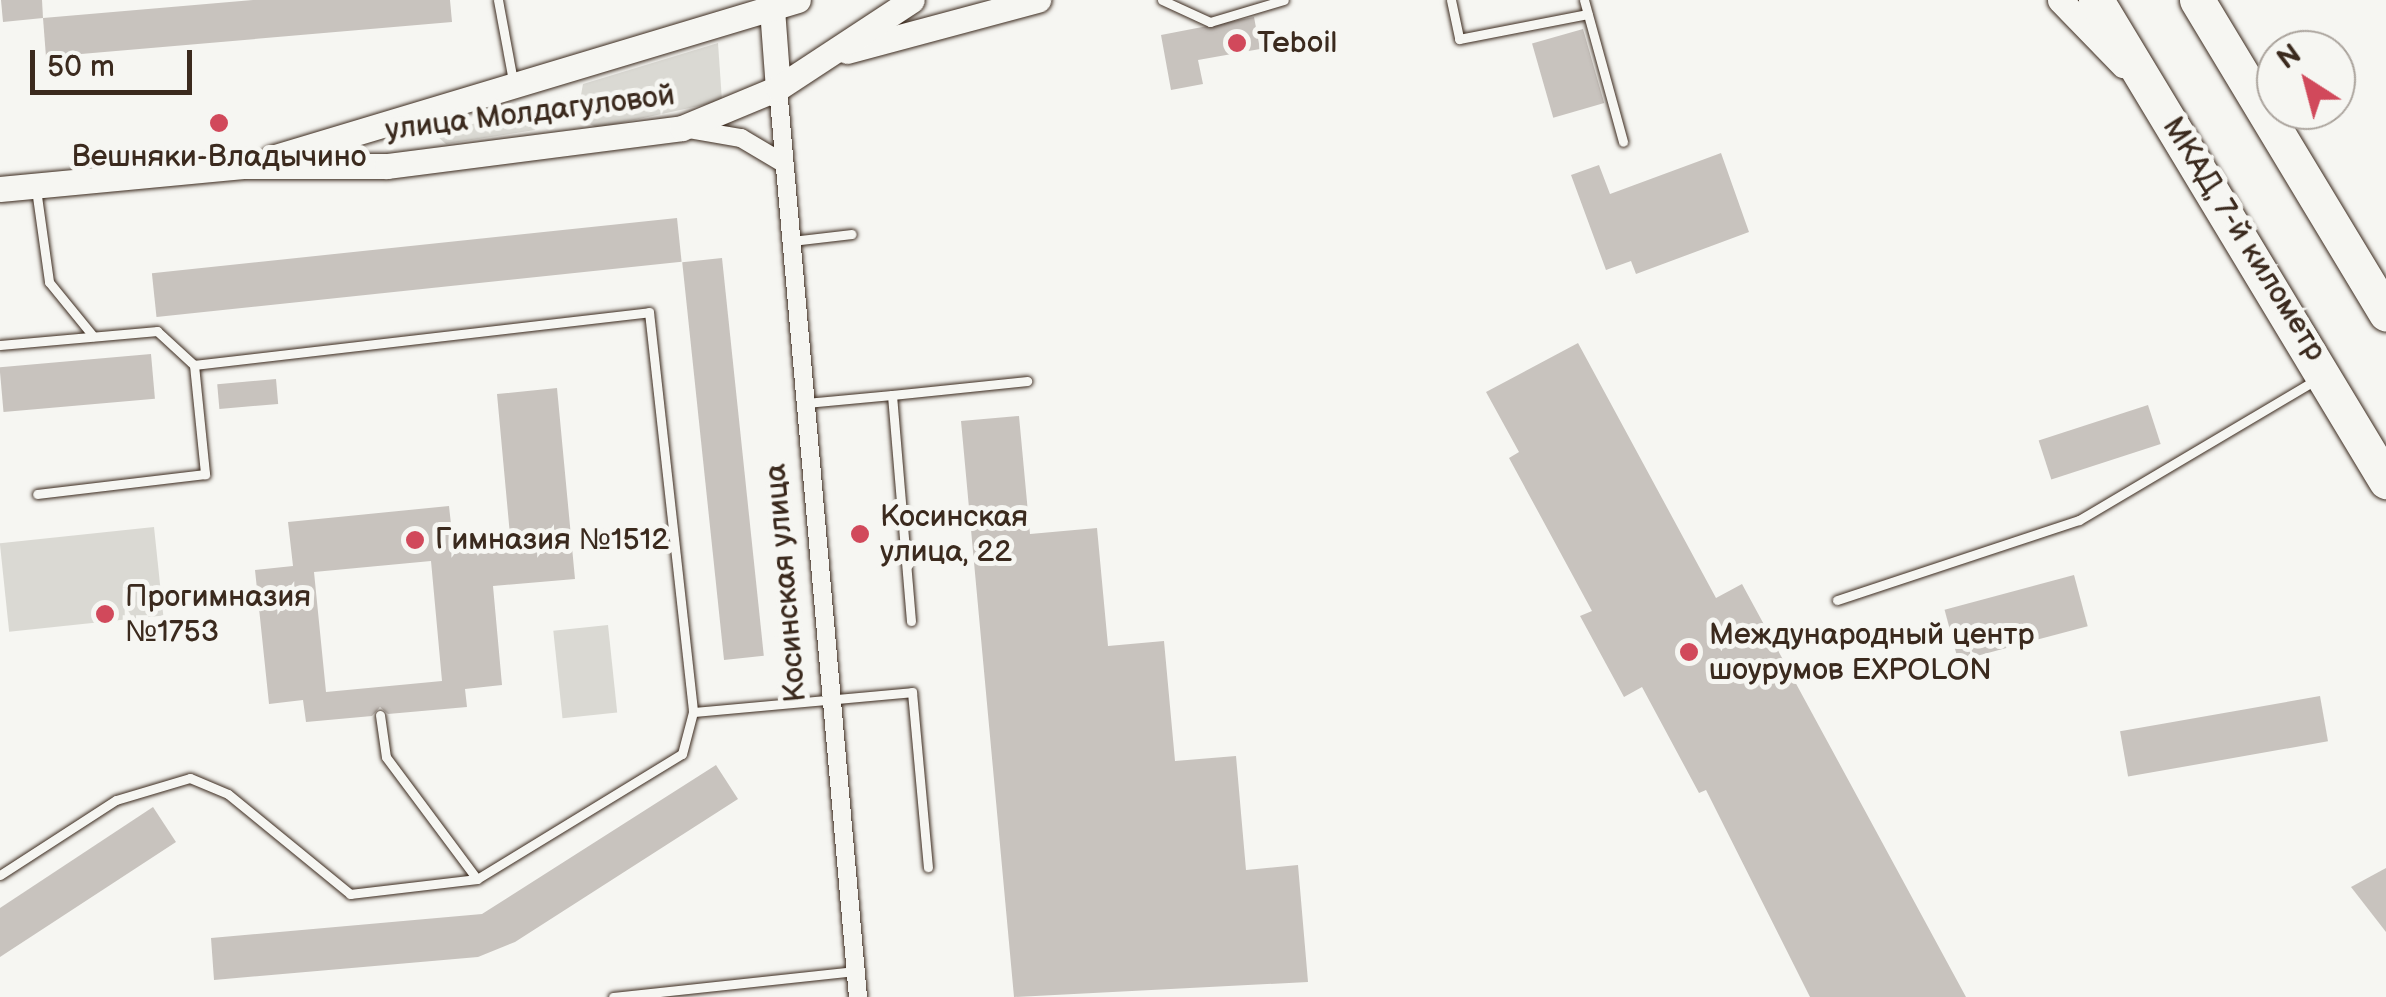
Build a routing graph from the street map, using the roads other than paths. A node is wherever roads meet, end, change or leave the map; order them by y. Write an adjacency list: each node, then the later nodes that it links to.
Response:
1 (498, 0): 16 (lane)
2 (798, 0): 13 (main road, улица Молдагуловой)
3 (912, 0): 15 (main road, улица Молдагуловой)
4 (1038, 0): 15 (main road)
5 (1162, 0): 6 (lane)
6 (1284, 0)
7 (1451, 0): 14 (lane)
8 (1584, 0): 14 (lane)
9 (2060, 0): 22 (main road)
10 (2096, 0): 22 (highway, МКАД, 7-й километр)
11 (2196, 0): 18 (highway)
12 (2208, 0): 18 (main road)
13 (771, 5): 16 (main road, улица Молдагуловой); 17 (main road, Косинская улица)
14 (1588, 14): 23 (lane)
15 (822, 57): 17 (main road, улица Молдагуловой)
16 (514, 88): 19 (main road, улица Молдагуловой)
17 (778, 88): 20 (main road, улица Молдагуловой); 25 (street, Косинская улица)
18 (2256, 96)
19 (414, 117): 24 (main road); 26 (main road, улица Молдагуловой)
20 (682, 128): 24 (main road, улица Молдагуловой); 25 (street)
21 (2276, 130): 31 (highway)
22 (2184, 140): 35 (highway, МКАД, 7-й километр)
23 (1623, 142)
24 (420, 162): 26 (main road, улица Молдагуловой)
25 (783, 163): 30 (street, Косинская улица)
26 (243, 166): 27 (main road, улица Молдагуловой)
27 (36, 186): 28 (main road, улица Молдагуловой); 32 (lane)
28 (0, 189)
29 (852, 234): 30 (lane)
30 (789, 242): 38 (street, Косинская улица)
31 (2386, 313)
32 (94, 336): 33 (lane); 34 (lane)
33 (0, 344)
34 (194, 365): 40 (lane); 44 (lane)
35 (2326, 374): 39 (highway, МКАД, 7-й километр); 41 (lane)
36 (1027, 381): 37 (lane)
37 (892, 394): 38 (lane); 42 (lane)
38 (803, 403): 43 (street, Косинская улица)
39 (2386, 481)
40 (38, 494)
41 (1837, 600)
42 (911, 620)
43 (830, 700): 44 (lane); 46 (lane); 49 (street, Косинская улица)
44 (693, 712): 48 (lane)
45 (380, 715): 48 (lane)
46 (928, 867)
47 (0, 875): 48 (lane)
48 (477, 879)
49 (856, 971): 50 (lane); 51 (street, Косинская улица)
50 (613, 997)
51 (858, 997)

